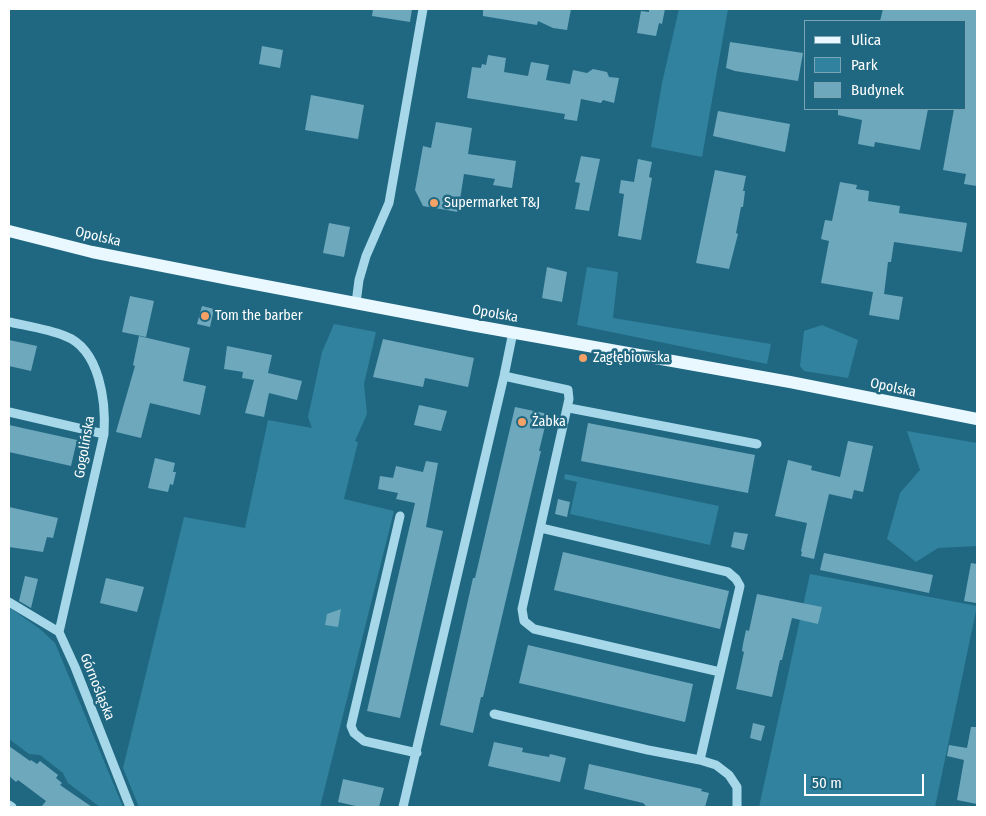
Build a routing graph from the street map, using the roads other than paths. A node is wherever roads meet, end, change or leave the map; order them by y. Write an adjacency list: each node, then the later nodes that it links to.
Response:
1 (423, 9): 3 (street)
2 (9, 232): 3 (main road, Opolska)
3 (356, 303): 5 (main road, Opolska)
4 (9, 322): 10 (street, Gogolińska)
5 (513, 332): 6 (street); 9 (main road, Opolska)
6 (504, 376): 7 (street); 18 (street)
7 (568, 408): 11 (street); 13 (street)
8 (9, 412): 10 (street)
9 (977, 419)
10 (104, 434): 15 (street, Gogolińska)
11 (758, 444)
12 (400, 516): 18 (street)
13 (541, 528): 16 (street); 16 (street)
14 (9, 602): 15 (street)
15 (59, 632): 20 (street, Górnośląska)
16 (720, 672): 19 (street)
17 (494, 714): 19 (street)
18 (416, 753): 21 (street)
19 (700, 760): 22 (street)
20 (130, 807)
21 (403, 807)
22 (737, 807)

